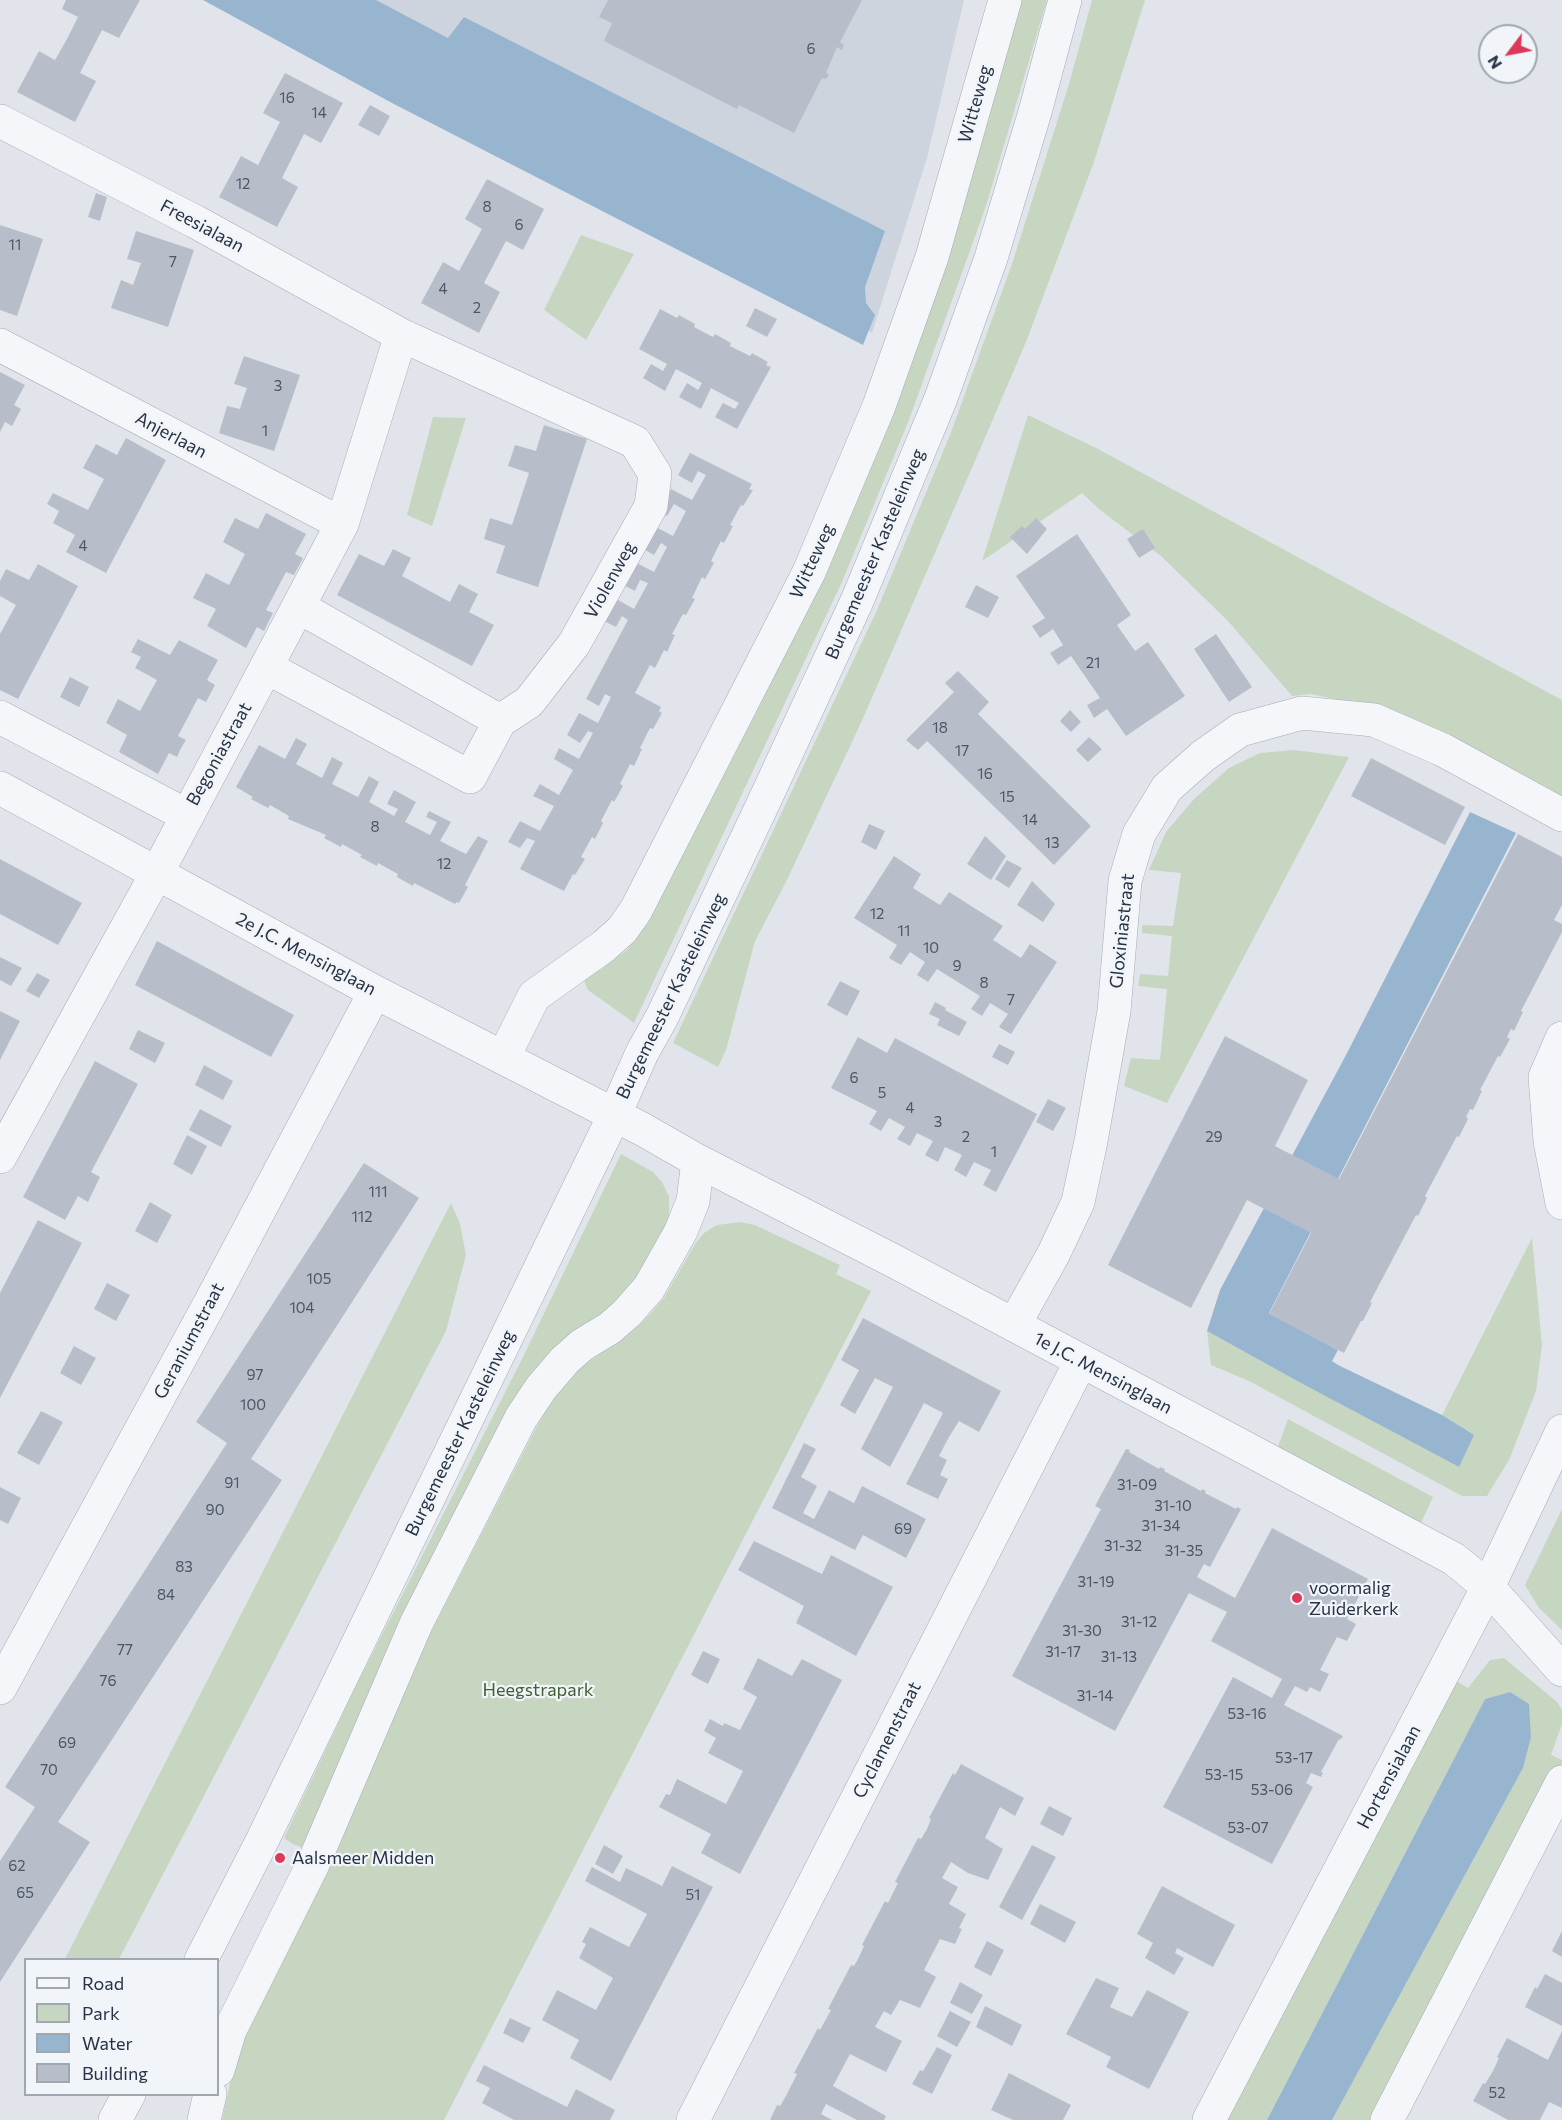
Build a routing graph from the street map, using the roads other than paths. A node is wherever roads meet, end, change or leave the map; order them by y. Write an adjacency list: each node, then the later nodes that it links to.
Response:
1 (1005, 0): 17 (street, Witteweg)
2 (1065, 0): 18 (street, Burgemeester Kasteleinweg)
3 (0, 121): 4 (street, Freesialaan)
4 (401, 335): 6 (street, Begoniastraat); 10 (street, Violenweg)
5 (0, 345): 6 (street, Anjerlaan)
6 (342, 524): 7 (street, Begoniastraat)
7 (299, 608): 8 (street, Begoniastraat); 10 (street)
8 (266, 667): 10 (street); 12 (street, Begoniastraat)
9 (0, 717): 12 (street)
10 (500, 721)
11 (0, 789): 14 (street, 2e J.C. Mensinglaan)
12 (186, 815): 14 (street, Begoniastraat)
13 (1562, 815): 22 (street, Gloxiniastraat)
14 (157, 873): 15 (street, 2e J.C. Mensinglaan); 19 (street, Begoniastraat)
15 (375, 992): 17 (street, 2e J.C. Mensinglaan); 27 (street, Geraniumstraat)
16 (1562, 1038): 21 (street)
17 (503, 1058): 18 (street, 2e J.C. Mensinglaan)
18 (614, 1116): 20 (street, 1e J.C. Mensinglaan); 29 (street, Burgemeester Kasteleinweg)
19 (0, 1157)
20 (698, 1161): 22 (street, 1e J.C. Mensinglaan); 30 (street)
21 (1562, 1203)
22 (1014, 1325): 23 (street, 1e J.C. Mensinglaan)
23 (1081, 1361): 25 (street, 1e J.C. Mensinglaan); 35 (street, Cyclamenstraat)
24 (1562, 1431): 25 (street, Hortensialaan)
25 (1488, 1587): 26 (street, 1e J.C. Mensinglaan); 36 (street, Hortensialaan)
26 (1562, 1670)
27 (0, 1688)
28 (1562, 1782): 37 (street)
29 (202, 1958)
30 (219, 2067)
31 (128, 2096): 33 (street)
32 (210, 2096): 34 (street)
33 (115, 2120)
34 (204, 2120)
35 (693, 2120)
36 (1209, 2120)
37 (1387, 2120)

